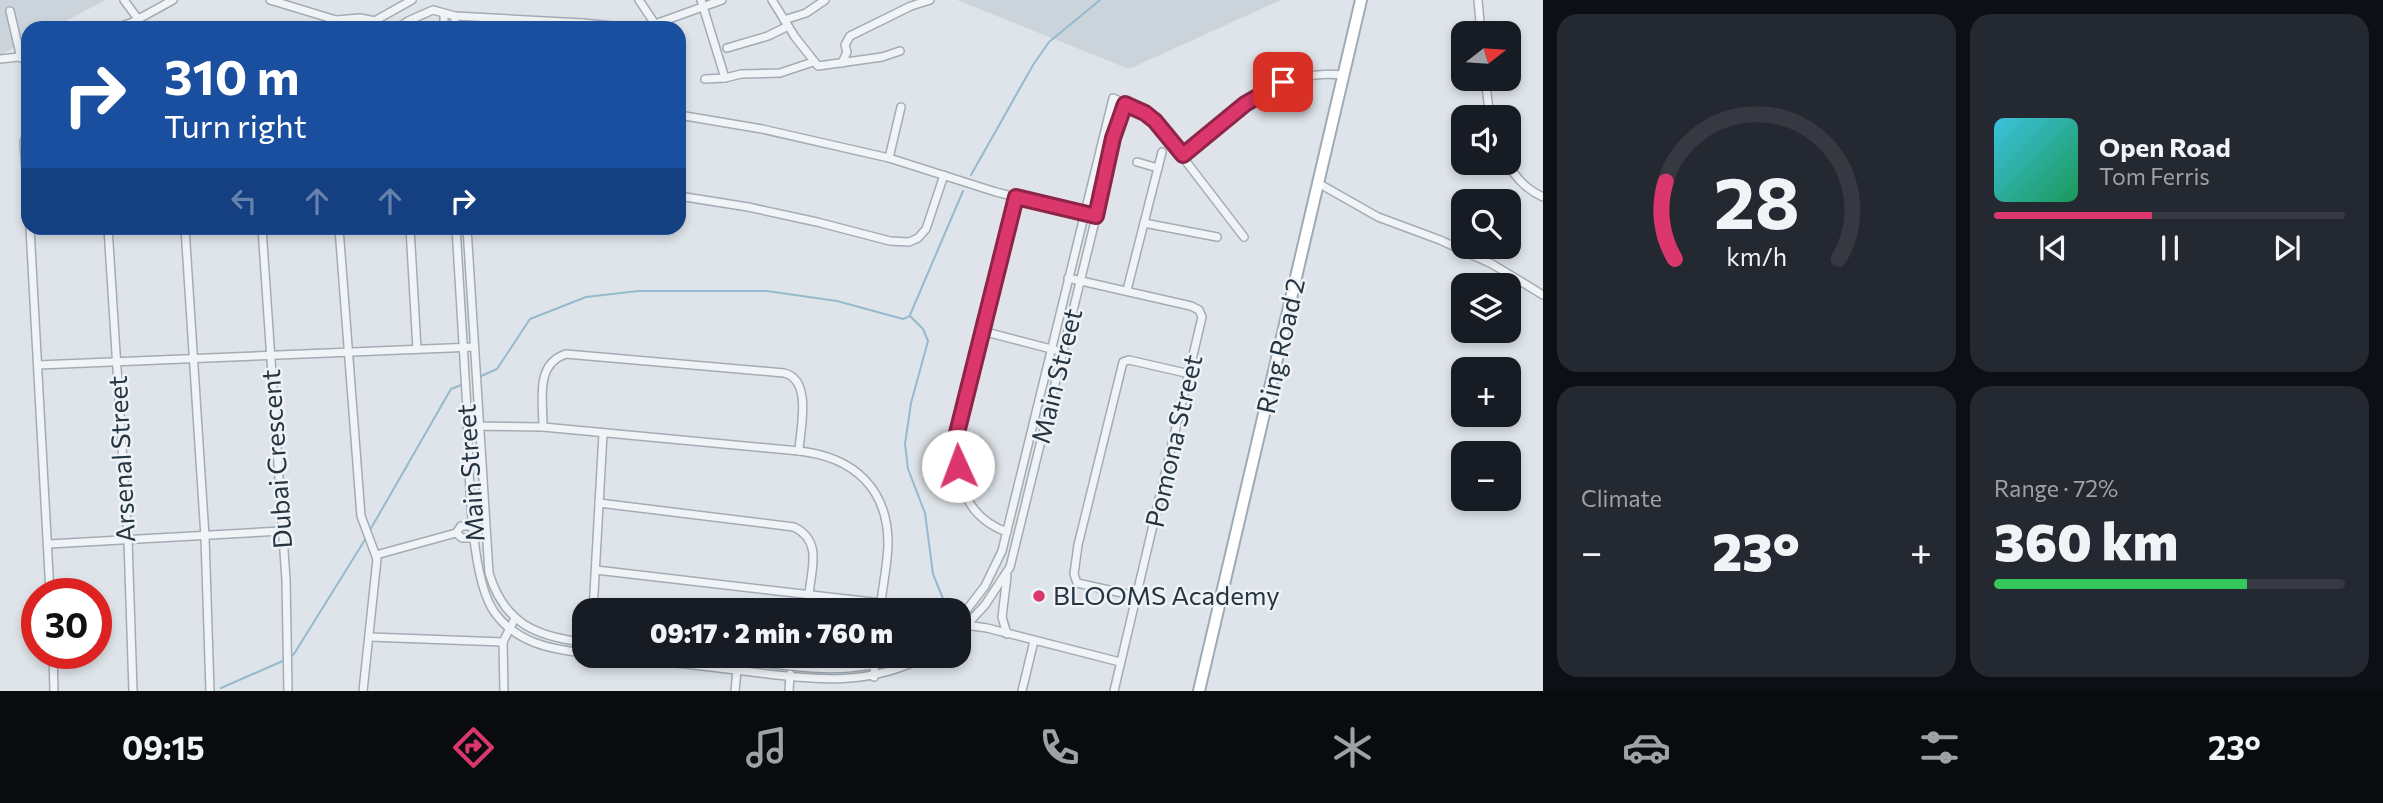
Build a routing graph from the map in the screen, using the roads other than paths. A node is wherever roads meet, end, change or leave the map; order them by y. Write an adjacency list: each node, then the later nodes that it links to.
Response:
1 (124, 0): 17 (street)
2 (173, 0): 17 (street)
3 (270, 0): 12 (street)
4 (412, 0): 19 (street)
5 (639, 0): 24 (street)
6 (722, 0): 13 (street)
7 (772, 0): 27 (street)
8 (825, 0): 27 (street)
9 (930, 0): 34 (street)
10 (1361, 0): 35 (main road, Ring Road 2)
11 (1478, 0): 26 (street)
12 (284, 2): 19 (street)
13 (703, 4): 25 (street); 29 (street)
14 (10, 10): 28 (street)
15 (444, 14): 16 (street); 20 (street); 21 (street)
16 (454, 16): 22 (street); 23 (street)
17 (138, 19): 18 (street)
18 (133, 21)
19 (375, 21)
20 (410, 21)
21 (444, 21)
22 (454, 21)
23 (518, 21)
24 (653, 21)
25 (667, 21)
26 (1480, 21)
27 (786, 23): 29 (street); 33 (street)
28 (21, 47)
29 (721, 50): 36 (street)
30 (900, 51): 34 (street)
31 (21, 57): 32 (street)
32 (0, 59)
33 (813, 62): 34 (street); 36 (street)
34 (842, 63)
35 (1342, 75): 44 (street); 52 (main road, Ring Road 2)
36 (725, 78): 37 (street)
37 (705, 79)
38 (1125, 104): 41 (street, Main Street); 42 (street, Main Street); 44 (street)
39 (901, 107): 45 (street)
40 (686, 116): 45 (street)
41 (1104, 135): 42 (street); 50 (street, Main Street)
42 (1113, 138): 51 (street, Main Street)
43 (1162, 152): 47 (street)
44 (1183, 155): 68 (street)
45 (889, 158): 48 (street)
46 (1137, 162): 47 (street)
47 (1158, 168): 58 (street)
48 (944, 175): 53 (street); 54 (street)
49 (1515, 175): 55 (street)
50 (1092, 180): 51 (street); 56 (street, Main Street)
51 (1104, 183): 57 (street, Main Street)
52 (1318, 183): 72 (street); 142 (main road, Ring Road 2)
53 (686, 197)
54 (1016, 197): 56 (street); 73 (street)
55 (1543, 197)
56 (1084, 214): 57 (street); 69 (street, Main Street)
57 (1096, 216): 70 (street, Main Street)
58 (1144, 223): 67 (street); 71 (street)
59 (30, 235): 83 (street)
60 (107, 235): 82 (street, Arsenal Street)
61 (185, 235): 81 (street)
62 (262, 235): 80 (street, Dubai Crescent)
63 (340, 235): 78 (street)
64 (410, 235): 76 (street)
65 (456, 235): 75 (street, Main Street)
66 (467, 235): 74 (street, Main Street)
67 (1217, 237)
68 (1244, 237)
69 (1068, 278): 70 (street, Pomona Street); 77 (street, Main Street)
70 (1080, 281): 71 (street, Pomona Street); 79 (street, Main Street)
71 (1128, 290): 84 (street, Pomona Street)
72 (1543, 295)
73 (982, 331): 77 (street); 94 (street)
74 (474, 346): 75 (street); 86 (street, Main Street)
75 (463, 347): 76 (street); 85 (street, Main Street)
76 (417, 349): 78 (street)
77 (1052, 349): 79 (street); 94 (street, Main Street)
78 (348, 351): 80 (street); 98 (street)
79 (1063, 352): 100 (street, Main Street)
80 (270, 354): 81 (street); 92 (street, Dubai Crescent)
81 (194, 359): 82 (street); 95 (street)
82 (116, 363): 83 (street); 96 (street, Arsenal Street)
83 (38, 365): 97 (street)
84 (1191, 374): 103 (street, Pomona Street); 103 (street)
85 (467, 426): 86 (street); 93 (street, Main Street)
86 (478, 426): 87 (street); 91 (street, Main Street)
87 (542, 426): 88 (street); 89 (street)
88 (603, 434): 89 (street); 90 (street)
89 (799, 451): 106 (street)
90 (599, 503): 99 (street); 102 (street)
91 (485, 530): 93 (street); 110 (street, Main Street)
92 (281, 531): 95 (street); 135 (street, Dubai Crescent)
93 (475, 531): 98 (street); 114 (street, Main Street)
94 (1007, 532): 107 (street, Main Street)
95 (205, 537): 96 (street); 134 (street)
96 (128, 540): 97 (street); 133 (street, Arsenal Street)
97 (48, 544): 101 (street)
98 (376, 555): 116 (street)
99 (596, 570): 102 (street); 104 (street)
100 (1007, 573): 109 (street, Main Street); 115 (street)
101 (49, 578)
102 (809, 595): 105 (street)
103 (1136, 596): 121 (street, Pomona Street)
104 (594, 598)
105 (827, 598)
106 (881, 598)
107 (971, 604)
108 (971, 613): 109 (street)
109 (976, 616): 111 (street, Main Street); 113 (street)
110 (515, 618): 114 (street); 117 (street, Main Street)
111 (971, 622)
112 (971, 626): 113 (street)
113 (987, 628): 115 (street)
114 (509, 629): 119 (street); 120 (street, Main Street)
115 (1007, 634): 118 (street)
116 (370, 637): 119 (street); 136 (street)
117 (572, 640)
118 (1034, 641): 121 (street); 140 (street)
119 (503, 642): 137 (street)
120 (572, 651)
121 (1120, 663): 141 (street, Pomona Street)
122 (720, 668): 129 (street)
123 (792, 668): 130 (street)
124 (820, 668): 125 (street)
125 (839, 668)
126 (874, 668): 131 (street)
127 (902, 668): 131 (street)
128 (53, 669): 132 (street)
129 (737, 670): 130 (street); 138 (street)
130 (790, 677): 131 (street); 139 (street)
131 (874, 677)
132 (54, 691)
133 (133, 691)
134 (210, 691)
135 (288, 691)
136 (363, 691)
137 (504, 691)
138 (735, 691)
139 (789, 691)
140 (1022, 691)
141 (1114, 691)
142 (1199, 691)

